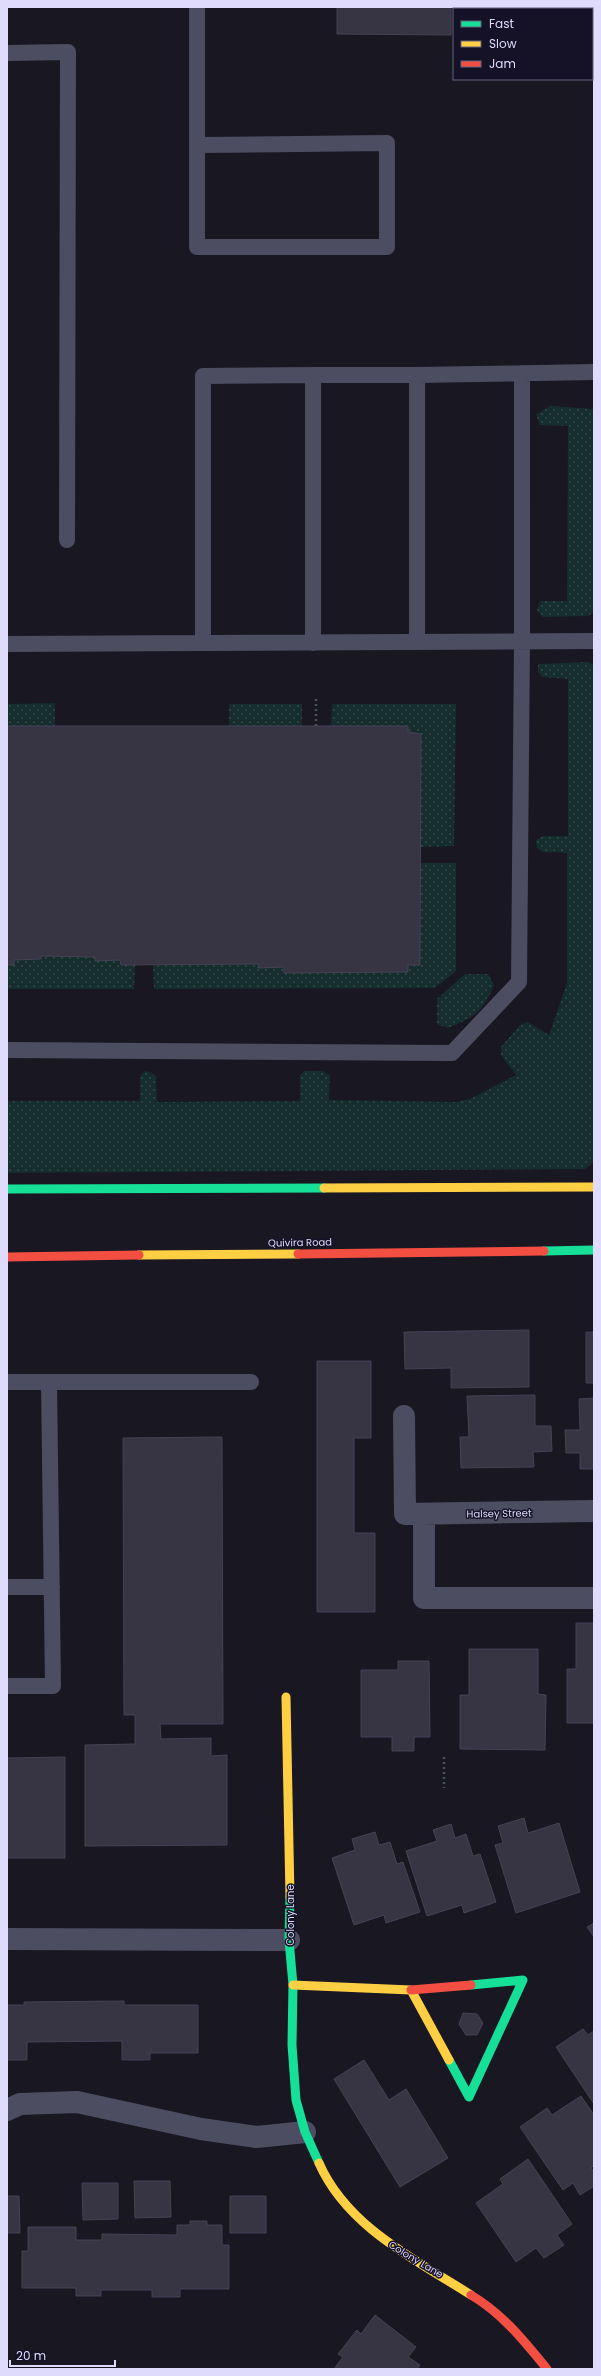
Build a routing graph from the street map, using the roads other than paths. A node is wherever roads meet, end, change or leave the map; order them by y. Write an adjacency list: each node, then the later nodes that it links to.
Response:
1 (197, 7): 3 (lane)
2 (7, 53): 8 (lane)
3 (197, 145): 3 (lane)
4 (594, 372): 5 (lane)
5 (522, 373): 7 (lane); 9 (lane)
6 (313, 375): 7 (lane); 12 (lane); 13 (lane)
7 (417, 375): 11 (lane)
8 (67, 540)
9 (522, 641): 10 (lane); 11 (lane); 15 (lane)
10 (594, 641)
11 (417, 642): 13 (lane)
12 (203, 643): 13 (lane); 14 (lane)
13 (313, 643)
14 (7, 644)
15 (7, 1050)
16 (594, 1187): 17 (street)
17 (7, 1189)
18 (594, 1250): 19 (street, Quivira Road)
19 (7, 1257)
20 (7, 1382): 21 (lane)
21 (49, 1382): 22 (lane); 27 (lane)
22 (251, 1382)
23 (404, 1416): 25 (street)
24 (594, 1511): 25 (street, Halsey Street)
25 (414, 1514): 28 (street)
26 (7, 1587): 27 (lane)
27 (52, 1587): 29 (lane)
28 (594, 1598)
29 (7, 1686)
30 (286, 1697): 32 (street, Colony Lane)
31 (7, 1939): 32 (street)
32 (289, 1940): 33 (street, Colony Lane)
33 (294, 1985): 34 (street); 36 (street, Colony Lane)
34 (411, 1990): 34 (street)
35 (7, 2110): 36 (street)
36 (305, 2132): 37 (street, Colony Lane)
37 (547, 2369)

